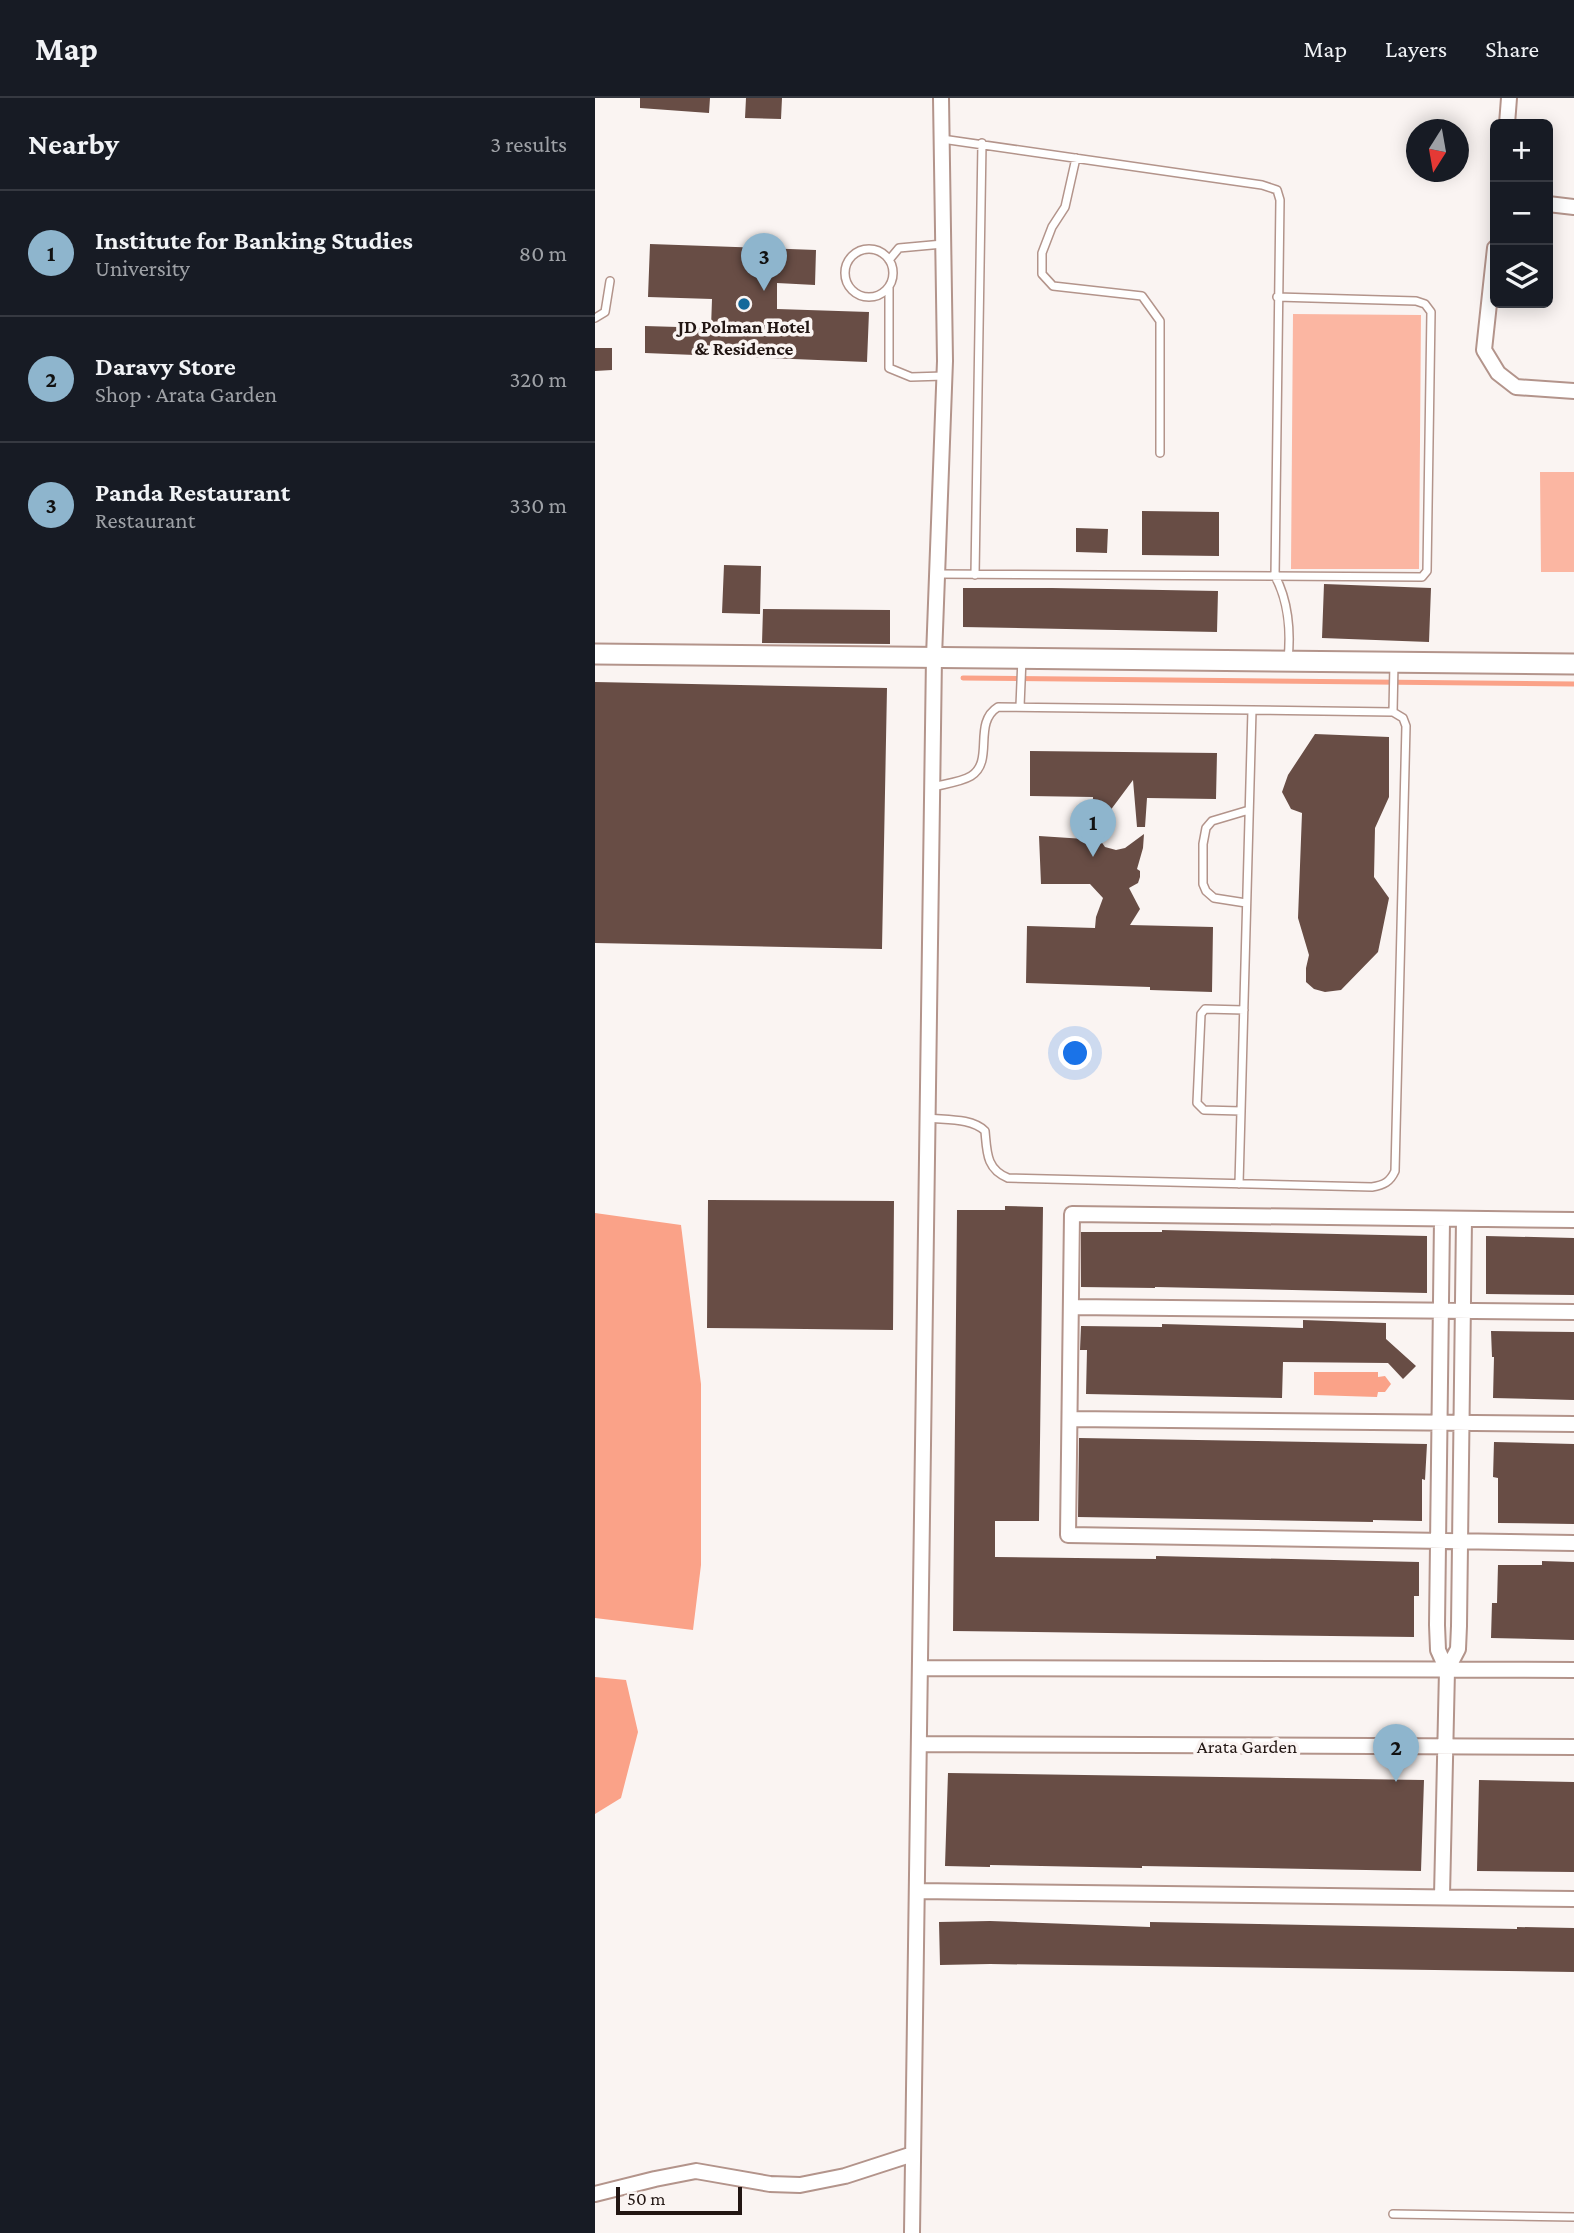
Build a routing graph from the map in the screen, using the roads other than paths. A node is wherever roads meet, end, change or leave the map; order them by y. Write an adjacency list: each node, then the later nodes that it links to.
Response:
1 (941, 98): 4 (street)
2 (1509, 98): 3 (street)
3 (1507, 119)
4 (941, 139): 5 (lane); 9 (street)
5 (982, 144): 6 (lane); 20 (lane)
6 (1076, 158): 14 (lane); 18 (lane)
7 (1553, 205): 8 (street)
8 (1574, 207)
9 (943, 244): 10 (lane); 16 (street)
10 (889, 260): 12 (lane); 12 (lane)
11 (610, 281): 15 (lane)
12 (889, 288): 16 (lane)
13 (1490, 294): 17 (street)
14 (1277, 297): 21 (lane); 21 (lane)
15 (595, 318)
16 (944, 376): 19 (street)
17 (1574, 391)
18 (1160, 453)
19 (937, 574): 20 (lane); 23 (street)
20 (975, 575): 21 (lane)
21 (1275, 576): 24 (lane)
22 (595, 654): 23 (street)
23 (934, 657): 25 (street); 31 (street)
24 (1288, 661): 25 (street); 27 (street)
25 (1021, 663): 28 (lane)
26 (1574, 664): 27 (street)
27 (1393, 666): 30 (lane)
28 (1020, 706): 29 (lane); 31 (lane)
29 (1252, 710): 30 (lane); 32 (lane)
30 (1393, 712): 37 (lane)
31 (933, 788): 36 (street)
32 (1249, 810): 33 (lane); 33 (lane)
33 (1246, 902): 34 (lane)
34 (1244, 1010): 35 (lane); 35 (lane)
35 (1241, 1111): 37 (lane)
36 (928, 1118): 37 (lane); 52 (street)
37 (1239, 1184)
38 (1464, 1219): 39 (street); 40 (street); 43 (street)
39 (1442, 1220): 41 (street); 42 (street)
40 (1574, 1220)
41 (1071, 1307): 42 (street); 45 (street)
42 (1440, 1311): 43 (street); 46 (street)
43 (1464, 1312): 44 (street); 47 (street)
44 (1574, 1312)
45 (1070, 1419): 46 (street); 49 (street)
46 (1440, 1423): 47 (street); 49 (street)
47 (1462, 1423): 48 (street); 50 (street)
48 (1574, 1424)
49 (1438, 1541): 50 (street); 53 (street)
50 (1461, 1541): 51 (street); 53 (street)
51 (1574, 1543)
52 (920, 1668): 53 (street); 55 (street)
53 (1447, 1670): 54 (street); 56 (street)
54 (1574, 1671)
55 (919, 1744): 56 (street, Arata Garden); 58 (street)
56 (1446, 1747): 57 (street, Arata Garden); 59 (street)
57 (1574, 1747)
58 (917, 1891): 59 (street); 61 (street)
59 (1442, 1896): 60 (street)
60 (1574, 1899)
61 (913, 2154): 62 (street); 65 (street)
62 (595, 2194)
63 (1393, 2214): 64 (lane)
64 (1574, 2217)
65 (912, 2233)

